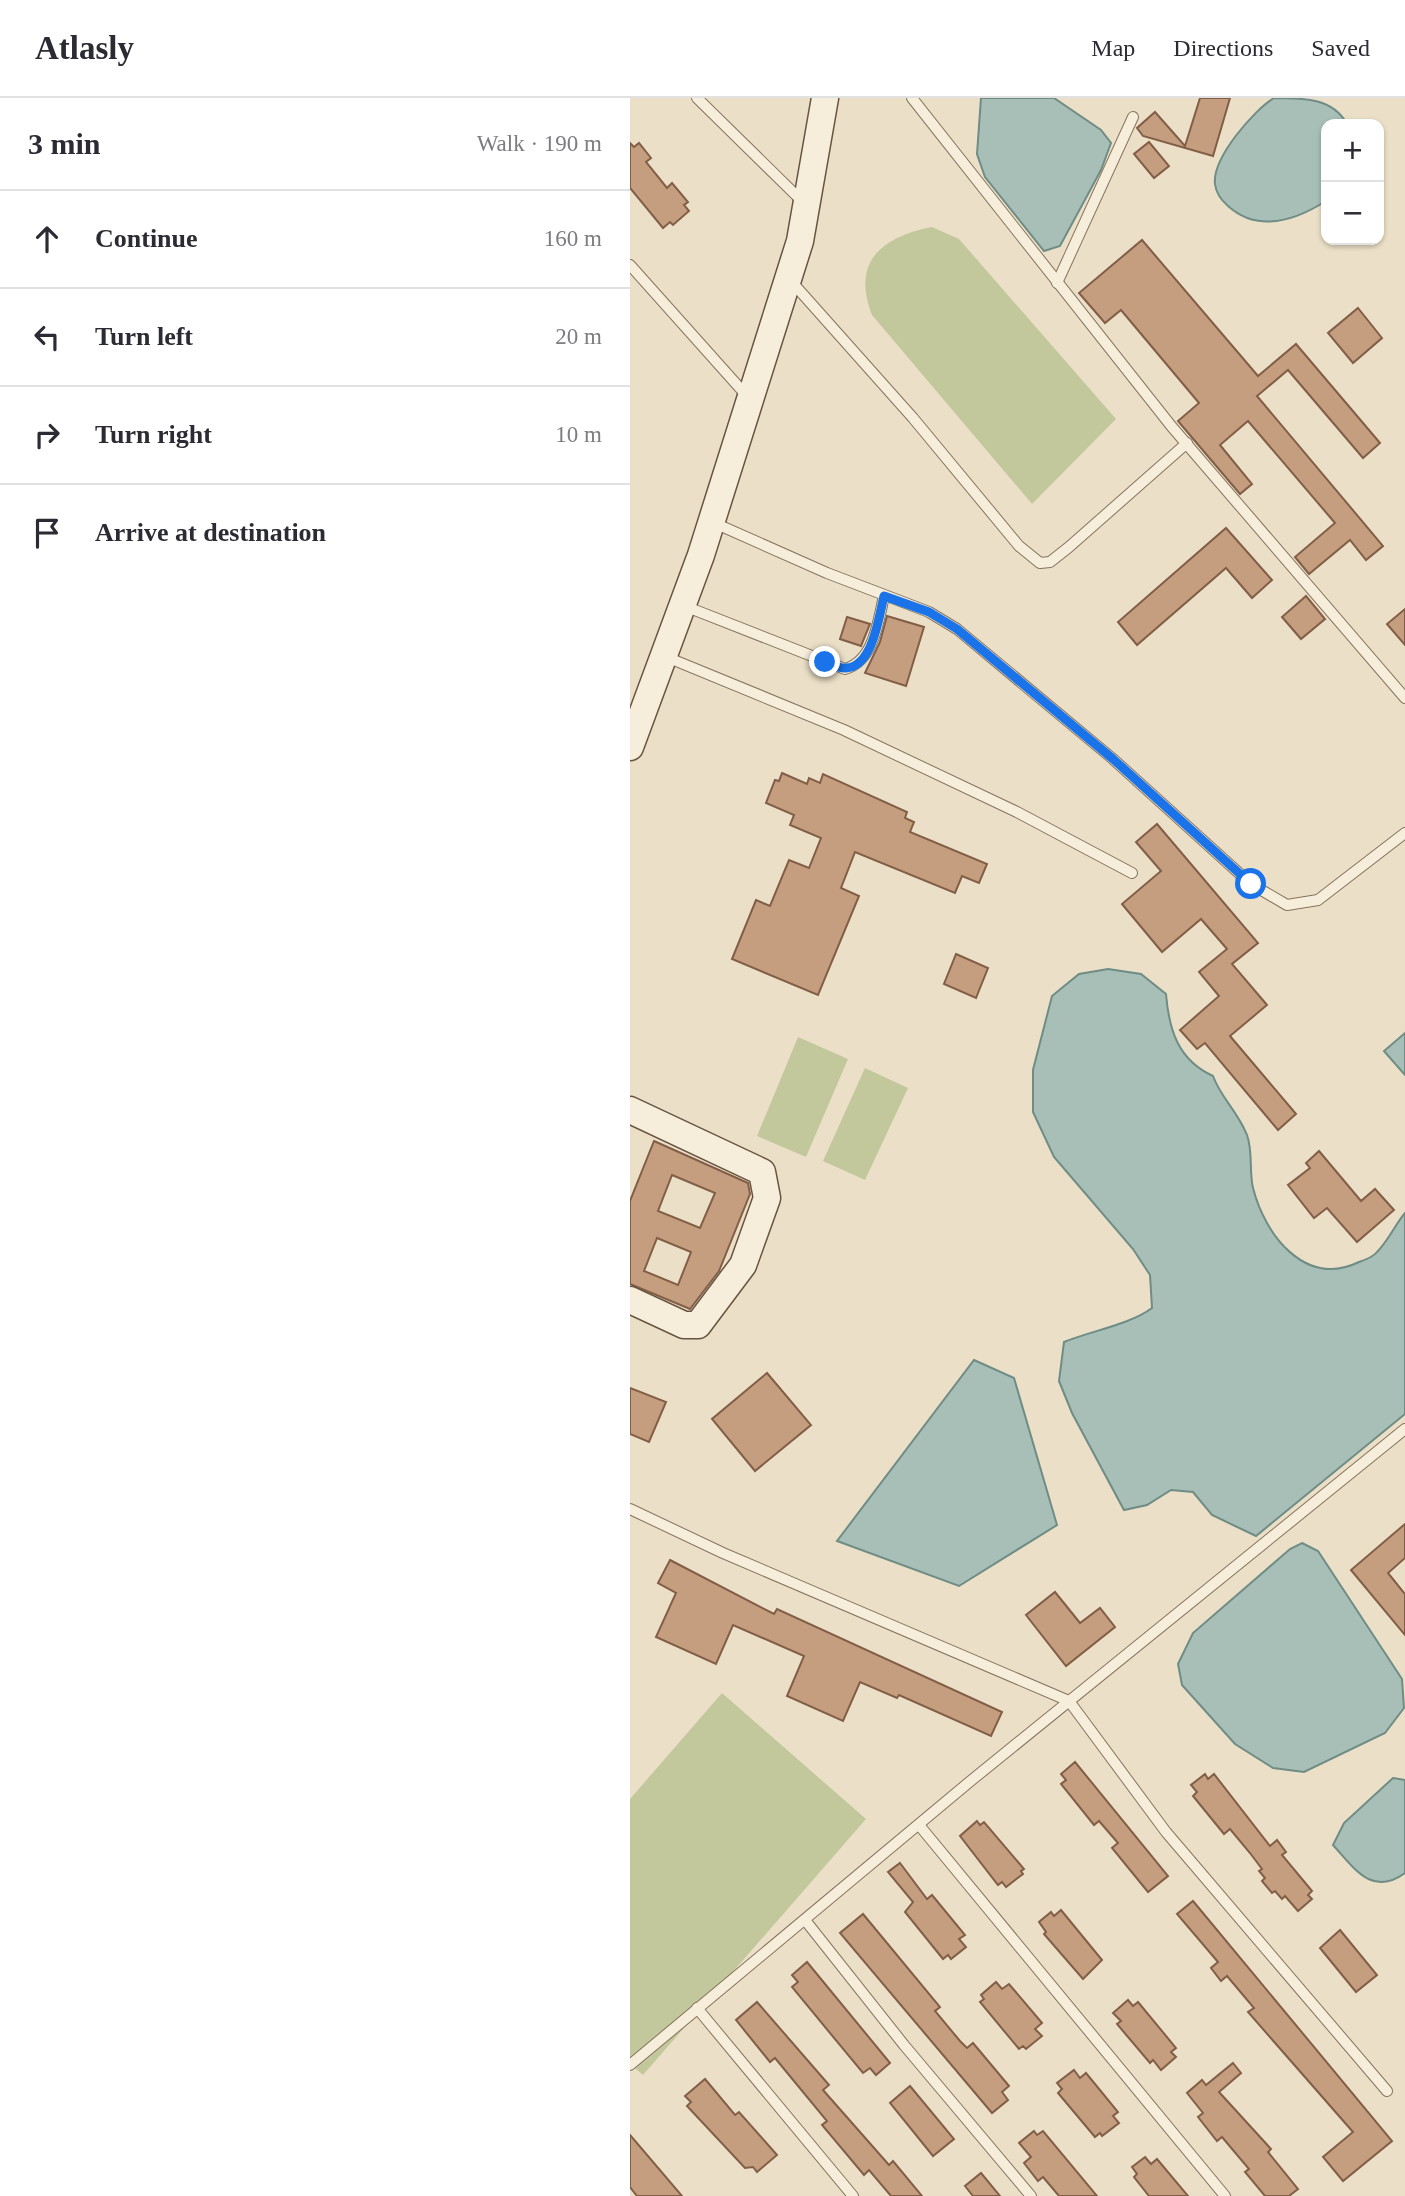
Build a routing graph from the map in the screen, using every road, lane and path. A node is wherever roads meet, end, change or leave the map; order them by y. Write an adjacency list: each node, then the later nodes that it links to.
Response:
1 (697, 98): 5 (lane)
2 (825, 98): 5 (street)
3 (912, 98): 8 (lane)
4 (1133, 117): 8 (lane)
5 (806, 205): 7 (street)
6 (630, 265): 9 (lane)
7 (788, 278): 9 (street); 10 (lane)
8 (1057, 283): 10 (lane)
9 (750, 399): 11 (street)
10 (1187, 443): 15 (lane)
11 (711, 522): 12 (lane); 13 (street)
12 (884, 596): 13 (lane); 17 (lane)
13 (682, 605): 14 (street)
14 (664, 656): 16 (street); 18 (lane)
15 (1405, 698)
16 (630, 747)
17 (1405, 833)
18 (1132, 873)
19 (630, 1110): 20 (street)
20 (630, 1300)
21 (1403, 1435): 23 (lane)
22 (630, 1509): 23 (lane)
23 (1069, 1701): 24 (lane); 28 (lane)
24 (919, 1825): 25 (lane); 31 (lane)
25 (805, 1920): 26 (lane); 30 (lane)
26 (696, 2008): 27 (lane); 29 (lane)
27 (630, 2065)
28 (1387, 2091)
29 (853, 2196)
30 (1031, 2196)
31 (1225, 2196)

